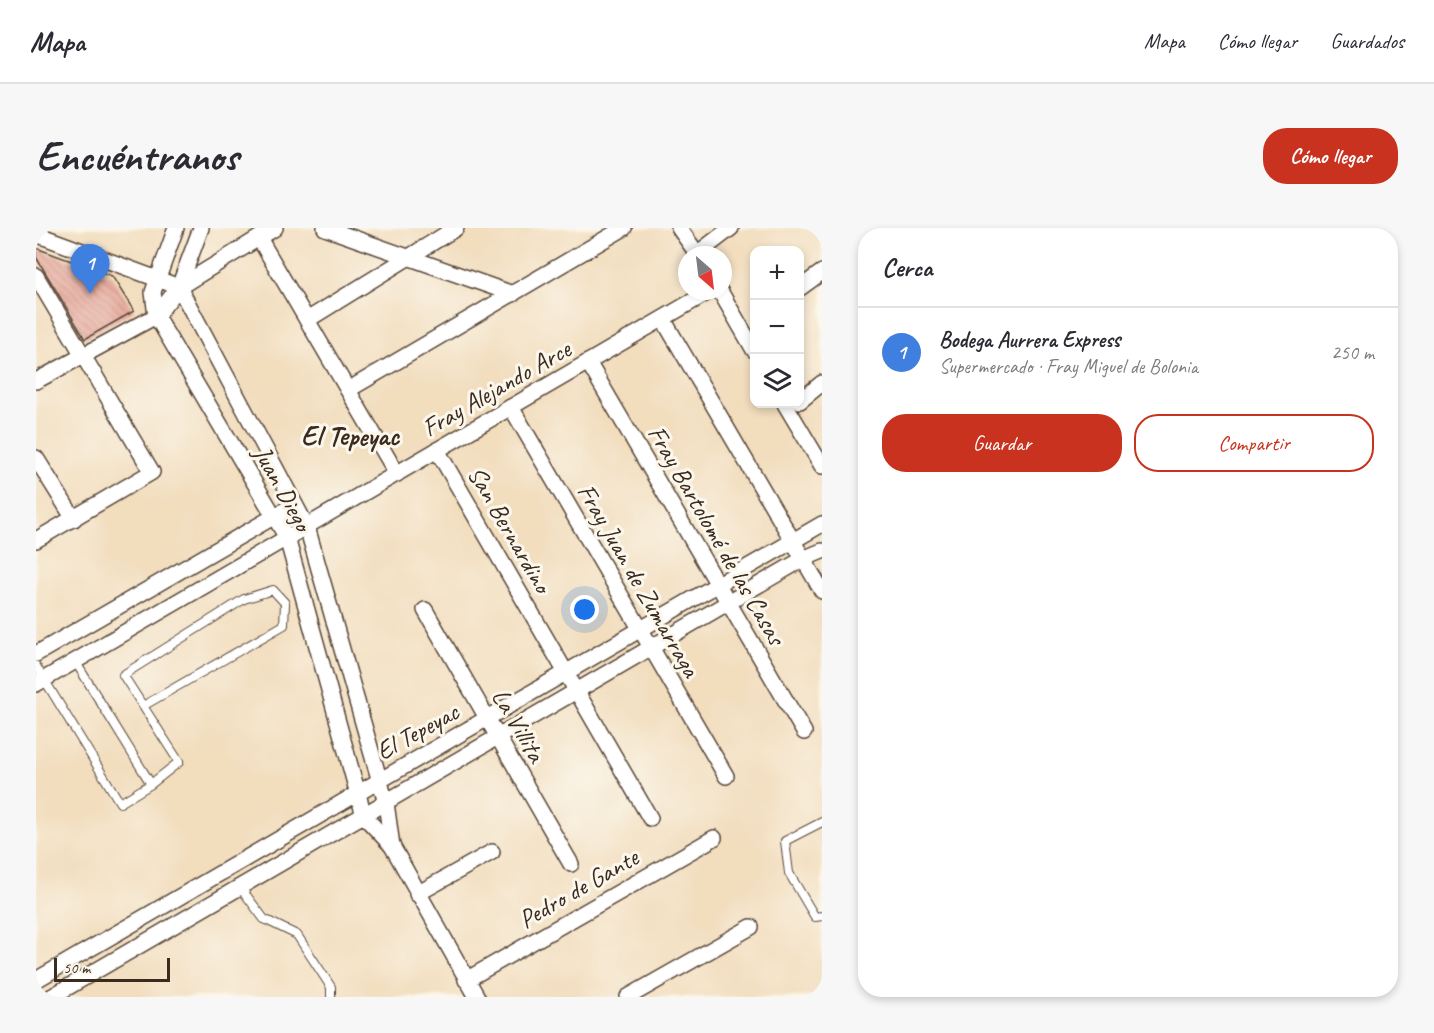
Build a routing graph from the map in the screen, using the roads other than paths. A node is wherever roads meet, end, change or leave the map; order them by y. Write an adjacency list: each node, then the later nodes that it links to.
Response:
1 (176, 228): 16 (street, Juan Diego)
2 (201, 228): 18 (street)
3 (275, 228): 10 (street)
4 (325, 228): 13 (street)
5 (456, 228): 13 (street)
6 (624, 228): 19 (street)
7 (679, 228): 11 (street)
8 (731, 228): 12 (street)
9 (36, 234): 16 (street)
10 (259, 238): 18 (street); 24 (street)
11 (691, 246)
12 (707, 246)
13 (409, 257): 19 (street); 24 (street)
14 (822, 272): 17 (street)
15 (36, 276): 26 (street)
16 (156, 279): 18 (street); 22 (street, Juan Diego)
17 (804, 285)
18 (179, 287): 22 (street); 38 (street, Juan Diego)
19 (513, 294): 30 (street)
20 (695, 300): 23 (street, Fray Alejando Arce)
21 (727, 300): 25 (street)
22 (156, 315): 26 (street); 39 (street, Juan Diego)
23 (663, 319): 27 (street, Fray Alejando Arce); 45 (street)
24 (307, 320): 30 (street)
25 (748, 325)
26 (81, 356): 28 (street); 40 (street)
27 (588, 362): 32 (street, Fray Alejando Arce); 48 (street, Fray Bartolomé de las Casas)
28 (36, 381)
29 (822, 383): 31 (street)
30 (348, 390): 37 (street)
31 (804, 396)
32 (511, 407): 34 (street, Fray Alejando Arce); 52 (street, Fray Juan de Zumarraga)
33 (795, 408): 36 (street)
34 (437, 450): 37 (street, Fray Alejando Arce); 56 (street, San Bernardino)
35 (36, 458): 40 (street)
36 (822, 466)
37 (397, 474): 42 (street, Fray Alejando Arce)
38 (294, 504): 39 (street); 42 (street, Juan Diego)
39 (274, 516): 43 (street, Juan Diego); 54 (street)
40 (74, 519): 44 (street)
41 (822, 524): 45 (street, El Tepeyac)
42 (307, 527): 43 (street, Fray Alejando Arce); 64 (street, Juan Diego)
43 (286, 538): 55 (street, Fray Alejando Arce); 66 (street, Juan Diego)
44 (36, 540)
45 (793, 542): 47 (street); 48 (street, El Tepeyac)
46 (822, 552): 47 (street, El Tepeyac)
47 (803, 559): 49 (street); 50 (street, El Tepeyac)
48 (718, 585): 50 (street, Fray Bartolomé de las Casas); 52 (street, El Tepeyac)
49 (822, 591)
50 (728, 602): 53 (street, El Tepeyac); 61 (street, Fray Bartolomé de las Casas)
51 (425, 609): 60 (street, La Villita)
52 (641, 630): 53 (street, Fray Juan de Zumarraga); 56 (street, El Tepeyac)
53 (651, 647): 58 (street, El Tepeyac); 63 (street, Fray Juan de Zumarraga)
54 (36, 654)
55 (75, 662): 57 (street, Fray Alejando Arce); 65 (lane)
56 (567, 674): 58 (street, San Bernardino); 60 (street, El Tepeyac)
57 (39, 677): 65 (lane)
58 (577, 691): 62 (street, El Tepeyac); 69 (street, San Bernardino)
59 (143, 706): 59 (lane); 65 (lane)
60 (488, 720): 62 (street, La Villita); 64 (street, El Tepeyac)
61 (804, 732)
62 (498, 737): 67 (street, El Tepeyac); 74 (street, La Villita)
63 (726, 776)
64 (379, 779): 66 (street, El Tepeyac); 67 (street, Juan Diego)
65 (151, 784)
66 (357, 792): 68 (street, Juan Diego); 79 (street, El Tepeyac)
67 (386, 803): 68 (street, El Tepeyac); 72 (street, Juan Diego)
68 (364, 816): 72 (street, Juan Diego); 75 (street, El Tepeyac)
69 (650, 818)
70 (822, 822): 77 (lane)
71 (714, 838): 80 (street, Pedro de Gante)
72 (392, 846): 76 (street, Juan Diego)
73 (492, 852): 76 (street)
74 (571, 864)
75 (240, 887): 81 (street, El Tepeyac); 82 (lane)
76 (417, 894): 80 (street, Juan Diego)
77 (822, 916)
78 (751, 927): 84 (street)
79 (36, 980)
80 (466, 980): 83 (street, Juan Diego)
81 (51, 997)
82 (331, 997)
83 (477, 997)
84 (628, 997)

